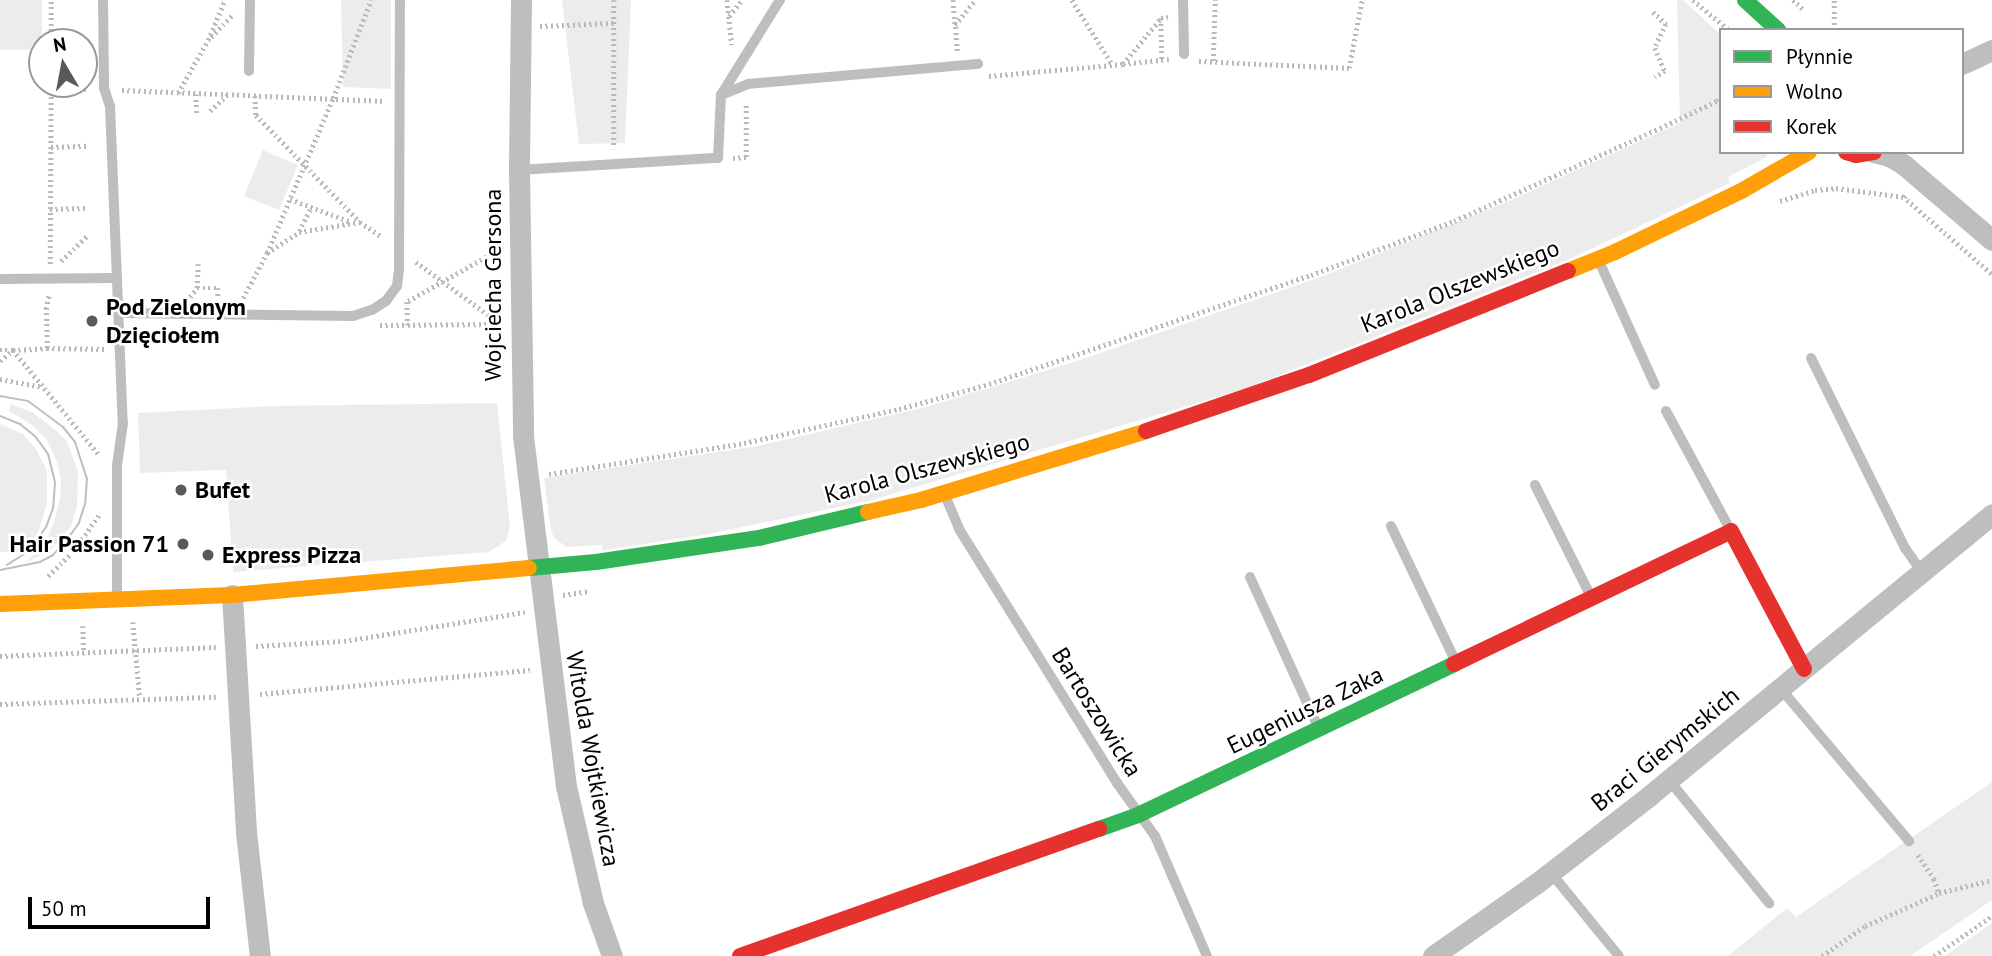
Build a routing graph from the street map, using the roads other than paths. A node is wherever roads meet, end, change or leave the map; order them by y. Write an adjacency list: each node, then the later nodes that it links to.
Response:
1 (103, 0): 21 (lane)
2 (250, 0): 13 (lane)
3 (400, 0): 23 (lane)
4 (521, 0): 18 (street, Wojciecha Gersona)
5 (780, 0): 14 (lane)
6 (1183, 0): 10 (lane)
7 (1745, 0): 8 (street)
8 (1776, 28)
9 (1992, 50): 11 (street)
10 (1182, 58)
11 (1964, 63)
12 (978, 64): 14 (lane)
13 (249, 71)
14 (721, 95): 18 (lane)
15 (1882, 154): 17 (street)
16 (1806, 156): 20 (street, Karola Olszewskiego)
17 (1899, 158): 19 (street)
18 (519, 170): 32 (street, Wojciecha Gersona)
19 (1992, 240)
20 (1598, 259): 25 (lane); 28 (street, Karola Olszewskiego)
21 (116, 278): 22 (lane); 23 (lane)
22 (0, 279)
23 (117, 313): 37 (lane)
24 (1811, 358): 33 (lane)
25 (1655, 385)
26 (1666, 411): 31 (lane)
27 (1535, 485): 36 (lane)
28 (944, 493): 32 (street, Karola Olszewskiego); 44 (lane, Bartoszowicka)
29 (1992, 514): 33 (street, Braci Gierymskich)
30 (1391, 526): 39 (lane)
31 (1731, 531): 36 (street, Eugeniusza Zaka); 40 (street)
32 (537, 568): 35 (street, Karola Olszewskiego); 49 (street, Witolda Wojtkiewicza)
33 (1921, 571): 40 (street, Braci Gierymskich)
34 (1250, 578): 42 (lane)
35 (232, 594): 37 (street, Karola Olszewskiego); 48 (street)
36 (1591, 597): 39 (street, Eugeniusza Zaka)
37 (117, 600): 38 (street, Karola Olszewskiego)
38 (0, 604)
39 (1456, 662): 42 (street, Eugeniusza Zaka)
40 (1804, 668): 41 (street, Braci Gierymskich)
41 (1781, 689): 43 (street, Braci Gierymskich); 45 (lane)
42 (1319, 730): 44 (street, Eugeniusza Zaka)
43 (1669, 780): 46 (street, Braci Gierymskich); 47 (lane)
44 (1138, 815): 50 (street, Eugeniusza Zaka); 51 (lane, Bartoszowicka)
45 (1909, 841)
46 (1551, 873): 52 (street, Braci Gierymskich); 53 (lane)
47 (1769, 903)
48 (260, 956)
49 (612, 956)
50 (740, 956)
51 (1207, 956)
52 (1433, 956)
53 (1619, 956)

